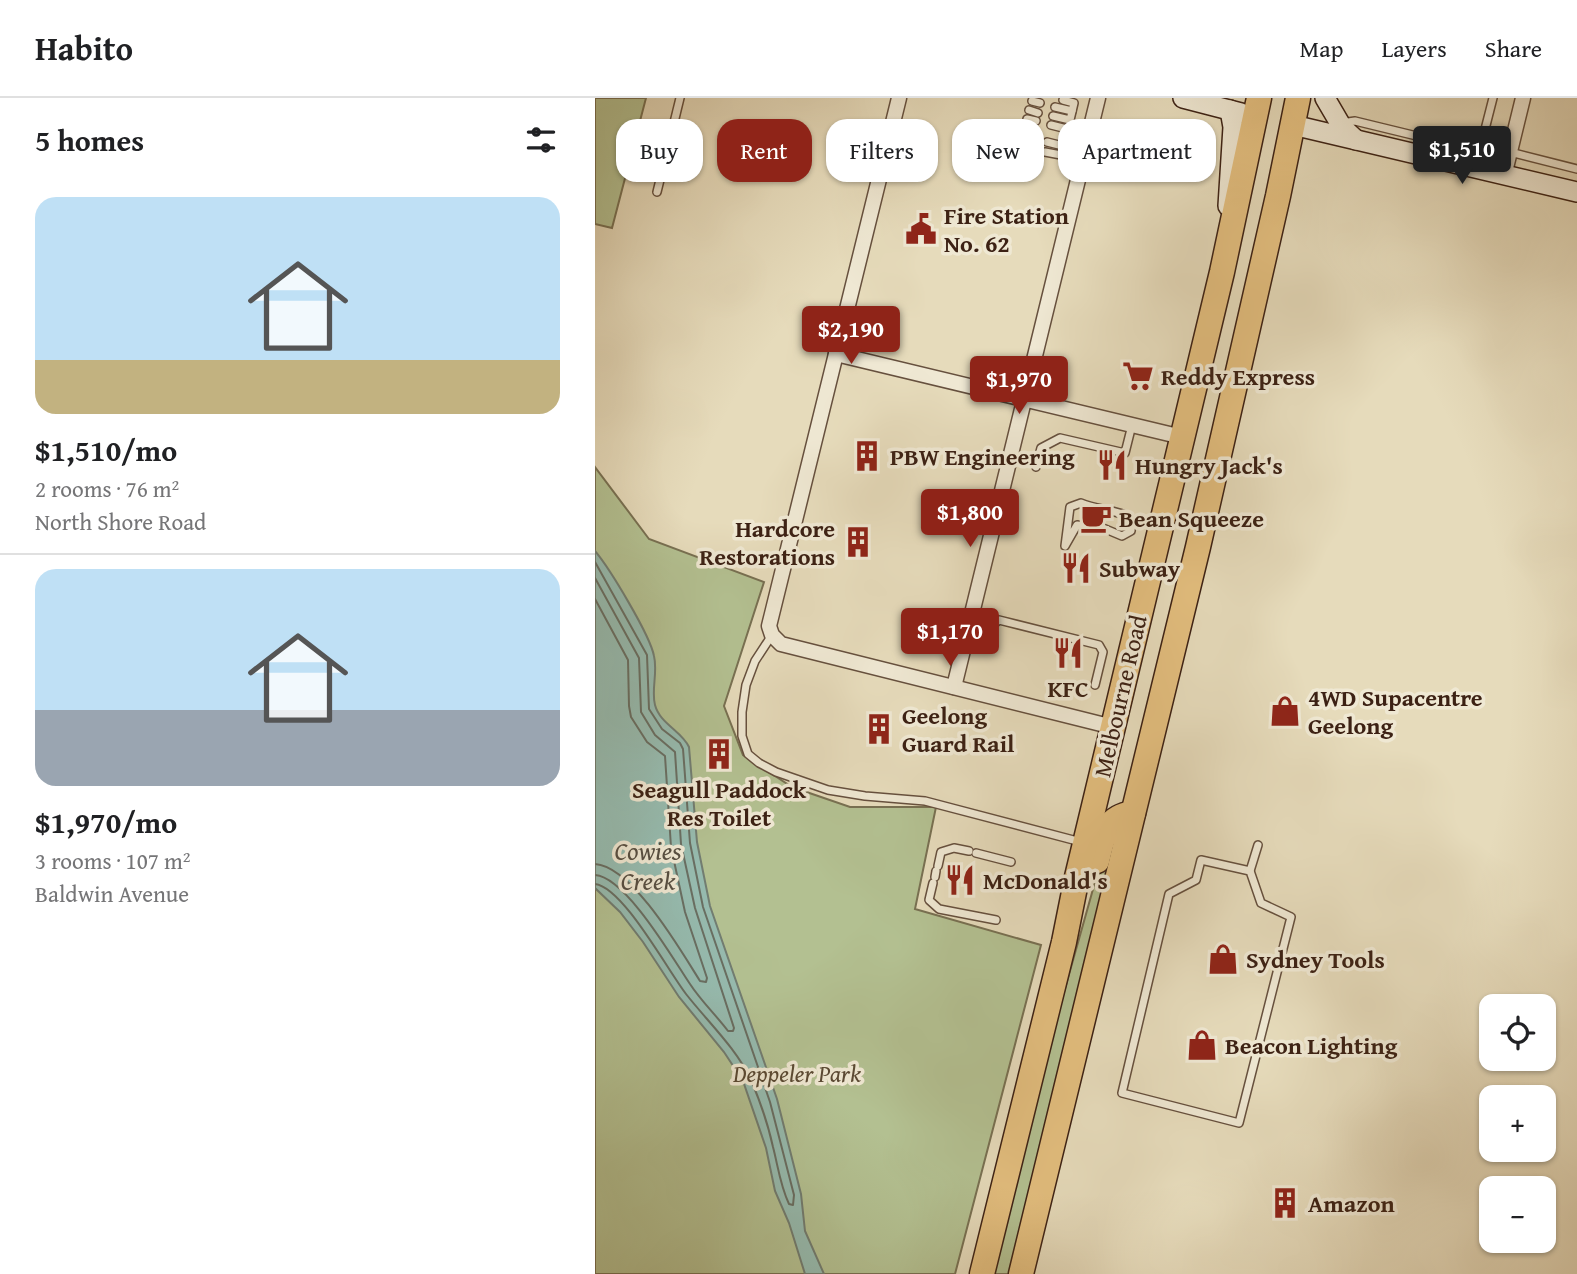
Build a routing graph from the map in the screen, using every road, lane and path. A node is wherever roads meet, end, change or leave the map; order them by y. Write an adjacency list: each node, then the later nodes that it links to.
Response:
1 (680, 98): 33 (lane)
2 (899, 98): 36 (street)
3 (1098, 98): 37 (street)
4 (1183, 98): 12 (main road)
5 (1298, 98): 21 (highway, Melbourne Road)
6 (1325, 98): 19 (main road)
7 (1493, 98): 27 (lane)
8 (1523, 98): 28 (street)
9 (1063, 100): 16 (lane)
10 (1032, 101): 11 (lane)
11 (1040, 103)
12 (1232, 104): 14 (main road); 35 (main road)
13 (1055, 107): 16 (lane)
14 (1257, 107): 21 (highway); 35 (highway, Melbourne Road)
15 (1029, 110): 18 (lane)
16 (1072, 111): 17 (lane)
17 (1053, 116)
18 (1027, 119)
19 (1340, 124): 23 (lane); 24 (main road); 27 (lane)
20 (1051, 125): 22 (lane)
21 (1293, 125): 23 (main road); 47 (highway, Melbourne Road)
22 (1058, 127)
23 (1321, 132): 24 (main road)
24 (1356, 140): 32 (main road)
25 (1047, 142): 26 (lane)
26 (1058, 145)
27 (1480, 149): 28 (lane)
28 (1510, 151): 31 (lane); 32 (street)
29 (1045, 152): 30 (lane)
30 (1058, 154)
31 (1577, 169)
32 (1504, 176): 34 (main road)
33 (657, 192)
34 (1577, 192)
35 (1226, 251): 39 (highway, Melbourne Road)
36 (836, 354): 37 (street); 42 (street)
37 (1024, 399): 38 (street); 45 (street)
38 (1132, 425): 39 (street); 40 (lane)
39 (1182, 437): 46 (highway, Melbourne Road)
40 (1036, 467)
41 (1065, 546): 41 (lane)
42 (772, 635): 45 (street); 48 (lane)
43 (989, 638): 44 (lane)
44 (1095, 685)
45 (954, 687): 46 (street)
46 (1113, 727): 48 (highway, Melbourne Road)
47 (1133, 813): 53 (highway); 55 (highway, Melbourne Road)
48 (1085, 843): 53 (highway, Melbourne Road)
49 (1258, 845): 51 (lane)
50 (1011, 862): 52 (lane)
51 (1251, 871): 51 (lane)
52 (996, 920)
53 (1064, 942): 54 (highway, Melbourne Road)
54 (982, 1274)
55 (1021, 1274)

